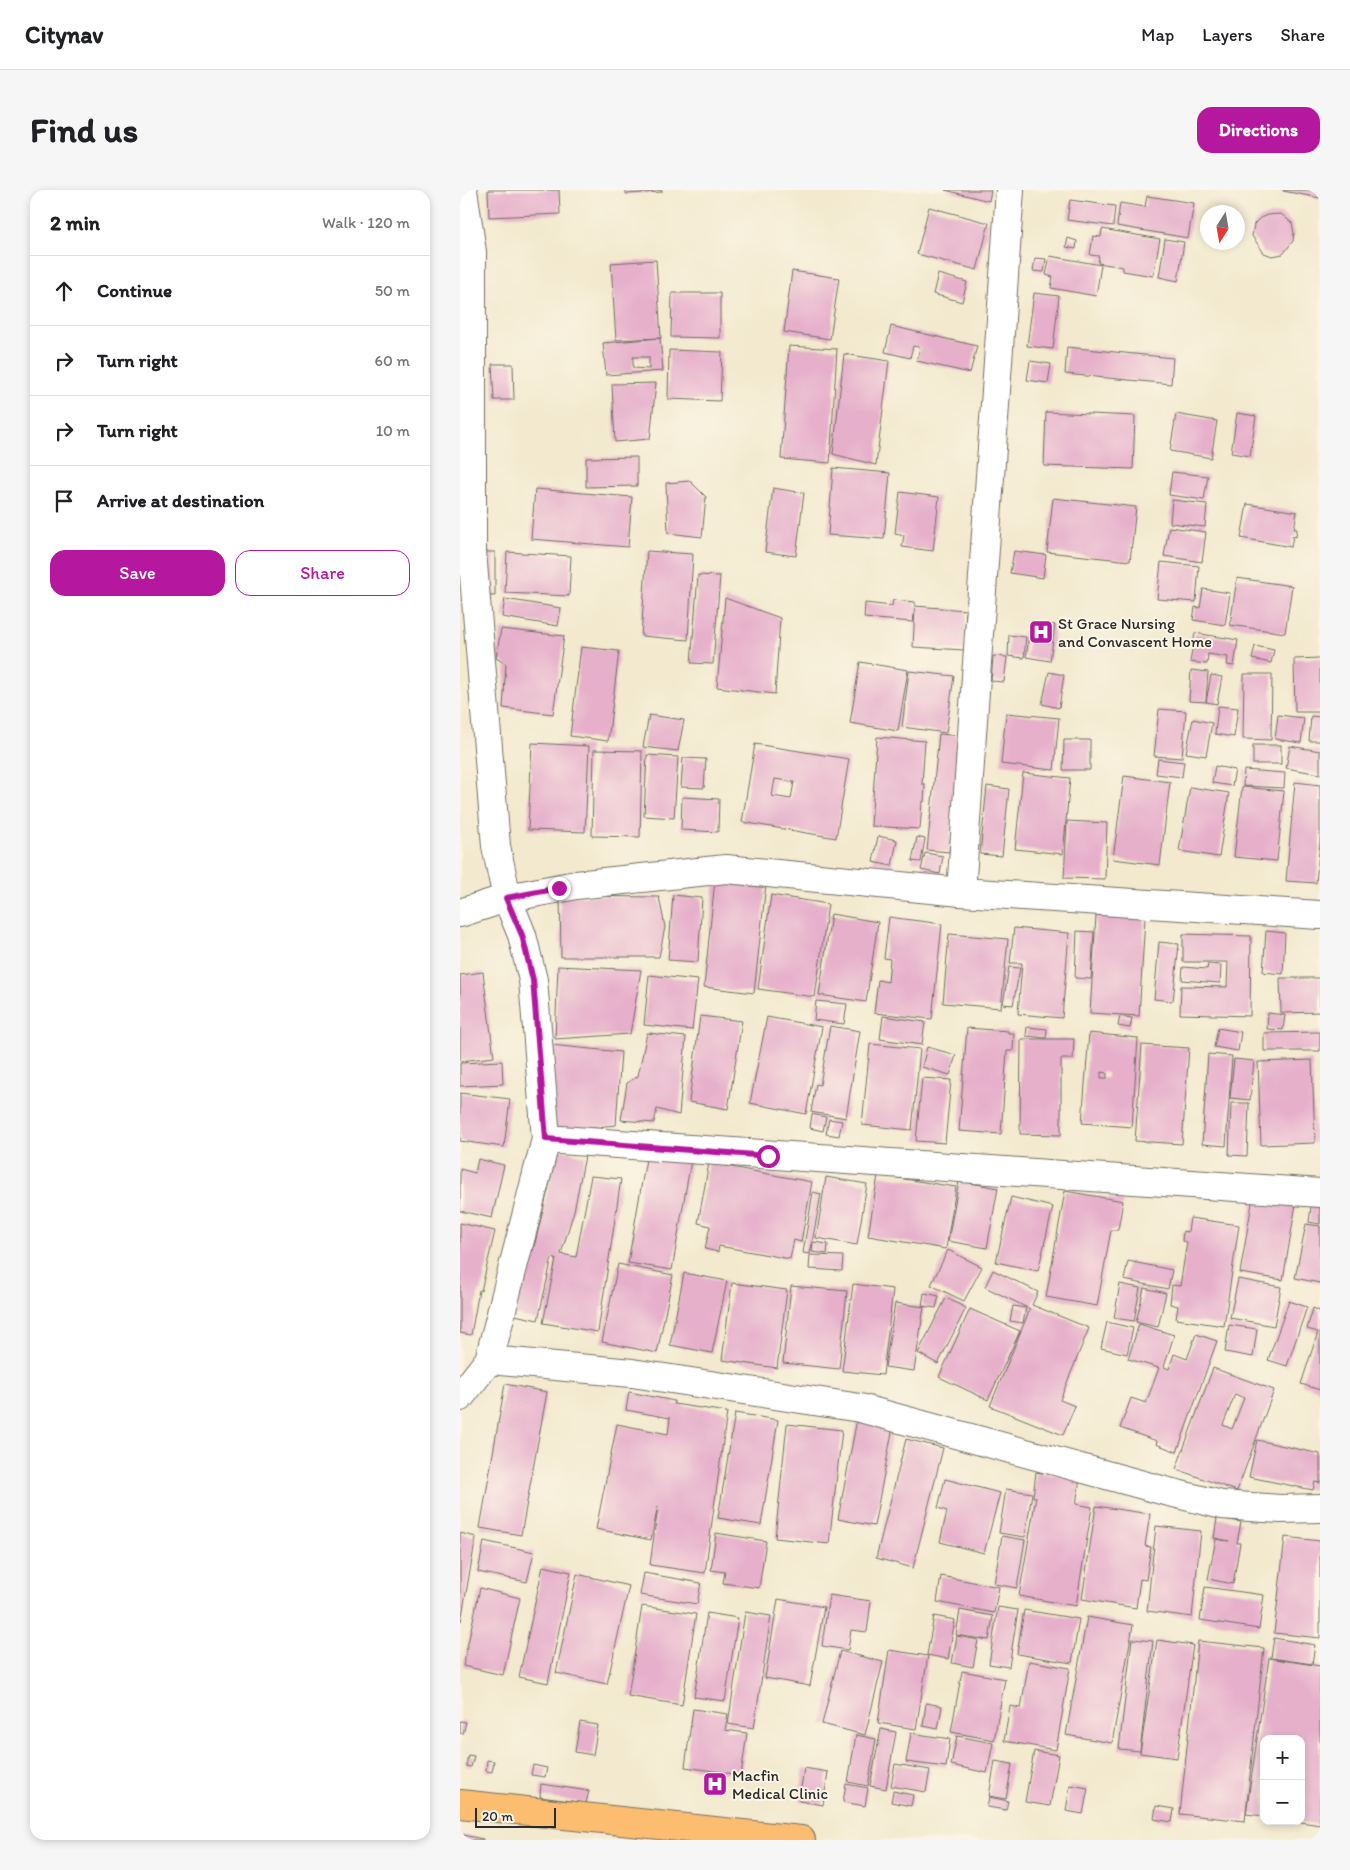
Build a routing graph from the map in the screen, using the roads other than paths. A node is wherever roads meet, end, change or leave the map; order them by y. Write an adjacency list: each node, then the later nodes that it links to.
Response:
1 (463, 190): 3 (street)
2 (1010, 190): 4 (street)
3 (466, 318): 5 (street)
4 (961, 892): 5 (street); 7 (street)
5 (506, 898): 6 (street); 8 (street)
6 (460, 913)
7 (1320, 914)
8 (546, 1139): 9 (street); 10 (street)
9 (1320, 1194)
10 (489, 1360): 11 (street); 12 (street)
11 (460, 1397)
12 (1320, 1508)
13 (460, 1804): 14 (main road)
14 (730, 1836): 15 (main road)
15 (801, 1840)

